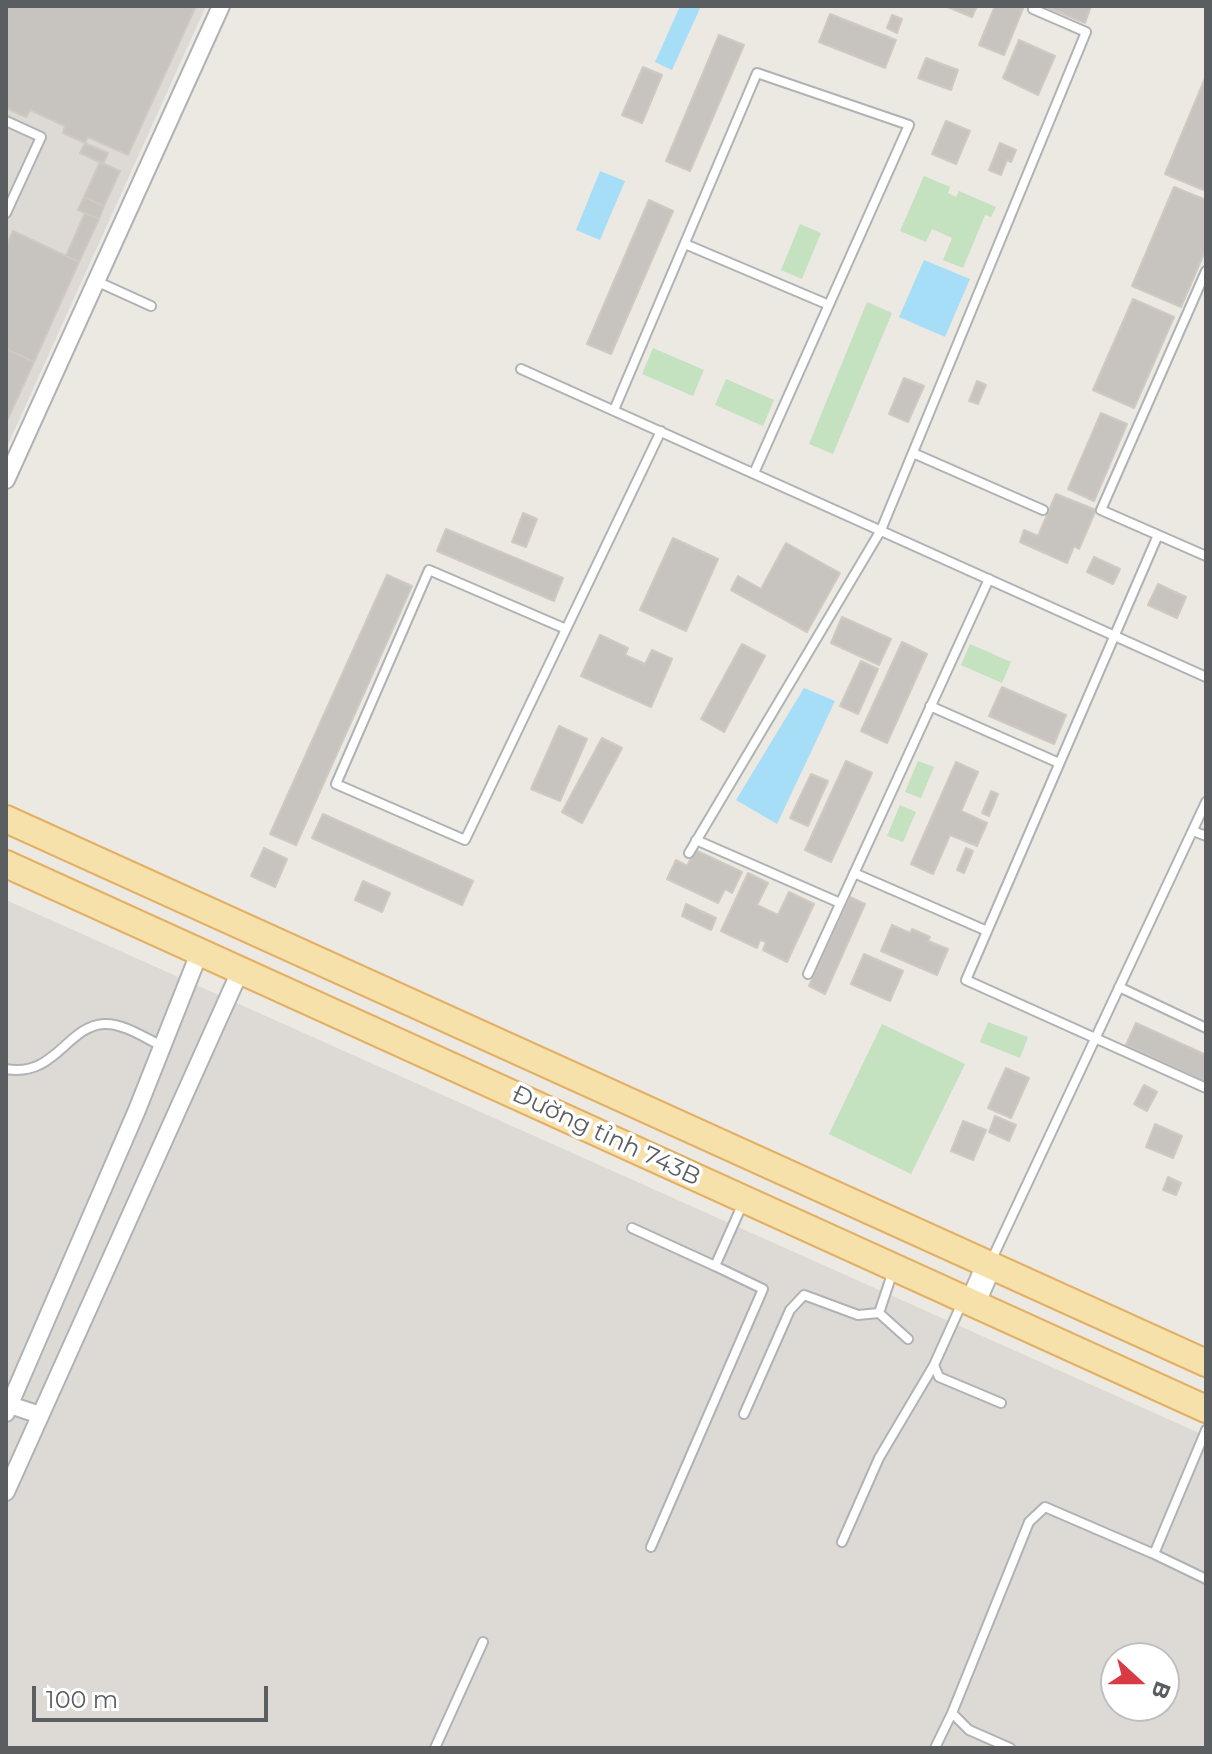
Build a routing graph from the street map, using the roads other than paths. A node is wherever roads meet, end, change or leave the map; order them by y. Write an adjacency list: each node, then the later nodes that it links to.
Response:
1 (221, 6): 7 (street)
2 (1033, 9): 13 (lane)
3 (6, 121): 4 (lane)
4 (6, 213)
5 (685, 244): 8 (lane); 8 (lane); 11 (lane)
6 (1206, 271): 18 (lane)
7 (96, 281): 9 (lane); 15 (street)
8 (829, 305): 14 (lane)
9 (151, 306)
10 (521, 369): 11 (lane)
11 (614, 410): 12 (lane)
12 (661, 431): 14 (lane); 21 (lane)
13 (913, 453): 16 (lane); 17 (lane)
14 (754, 473): 17 (lane)
15 (6, 480)
16 (1043, 510)
17 (881, 530): 20 (lane); 30 (lane)
18 (1158, 535): 19 (lane); 22 (lane)
19 (1206, 556)
20 (989, 579): 22 (lane); 24 (lane)
21 (566, 629): 21 (lane)
22 (1114, 635): 23 (lane); 25 (lane)
23 (1206, 677)
24 (930, 706): 25 (lane); 33 (lane)
25 (1059, 763): 35 (lane)
26 (1206, 802): 28 (lane)
27 (6, 819): 47 (main road, Đường tỉnh 743B)
28 (1193, 831): 29 (lane); 39 (lane)
29 (1206, 836)
30 (696, 840): 31 (lane); 34 (lane)
31 (689, 853)
32 (6, 864): 36 (main road, Đường tỉnh 743B)
33 (854, 873): 34 (lane); 35 (lane)
34 (840, 903): 38 (lane)
35 (987, 931): 41 (lane)
36 (200, 951): 37 (main road, Đường tỉnh 743B); 42 (street)
37 (241, 969): 45 (main road, Đường tỉnh 743B); 59 (street)
38 (808, 974)
39 (1119, 987): 40 (lane); 41 (lane)
40 (1206, 1028)
41 (1096, 1038): 44 (lane); 47 (lane)
42 (162, 1046): 43 (lane); 56 (street)
43 (6, 1069)
44 (1206, 1088)
45 (745, 1199): 48 (lane); 49 (main road, Đường tỉnh 743B)
46 (632, 1228): 48 (lane)
47 (989, 1265): 50 (main road); 53 (main road, Đường tỉnh 743B)
48 (715, 1266): 63 (lane)
49 (894, 1267): 50 (main road, Đường tỉnh 743B); 51 (lane)
50 (968, 1300): 54 (lane); 57 (main road, Đường tỉnh 743B)
51 (879, 1313): 52 (lane); 58 (lane)
52 (908, 1339)
53 (1206, 1363)
54 (934, 1365): 55 (lane); 62 (lane)
55 (1001, 1403)
56 (8, 1409): 59 (street)
57 (1206, 1409)
58 (744, 1414)
59 (40, 1415): 61 (street)
60 (1206, 1430): 64 (lane)
61 (6, 1492)
62 (842, 1542)
63 (651, 1547)
64 (1154, 1554): 65 (lane); 67 (lane)
65 (1206, 1579)
66 (483, 1642): 68 (lane)
67 (952, 1713): 69 (lane); 70 (lane)
68 (435, 1748)
69 (935, 1748)
70 (1010, 1748)

